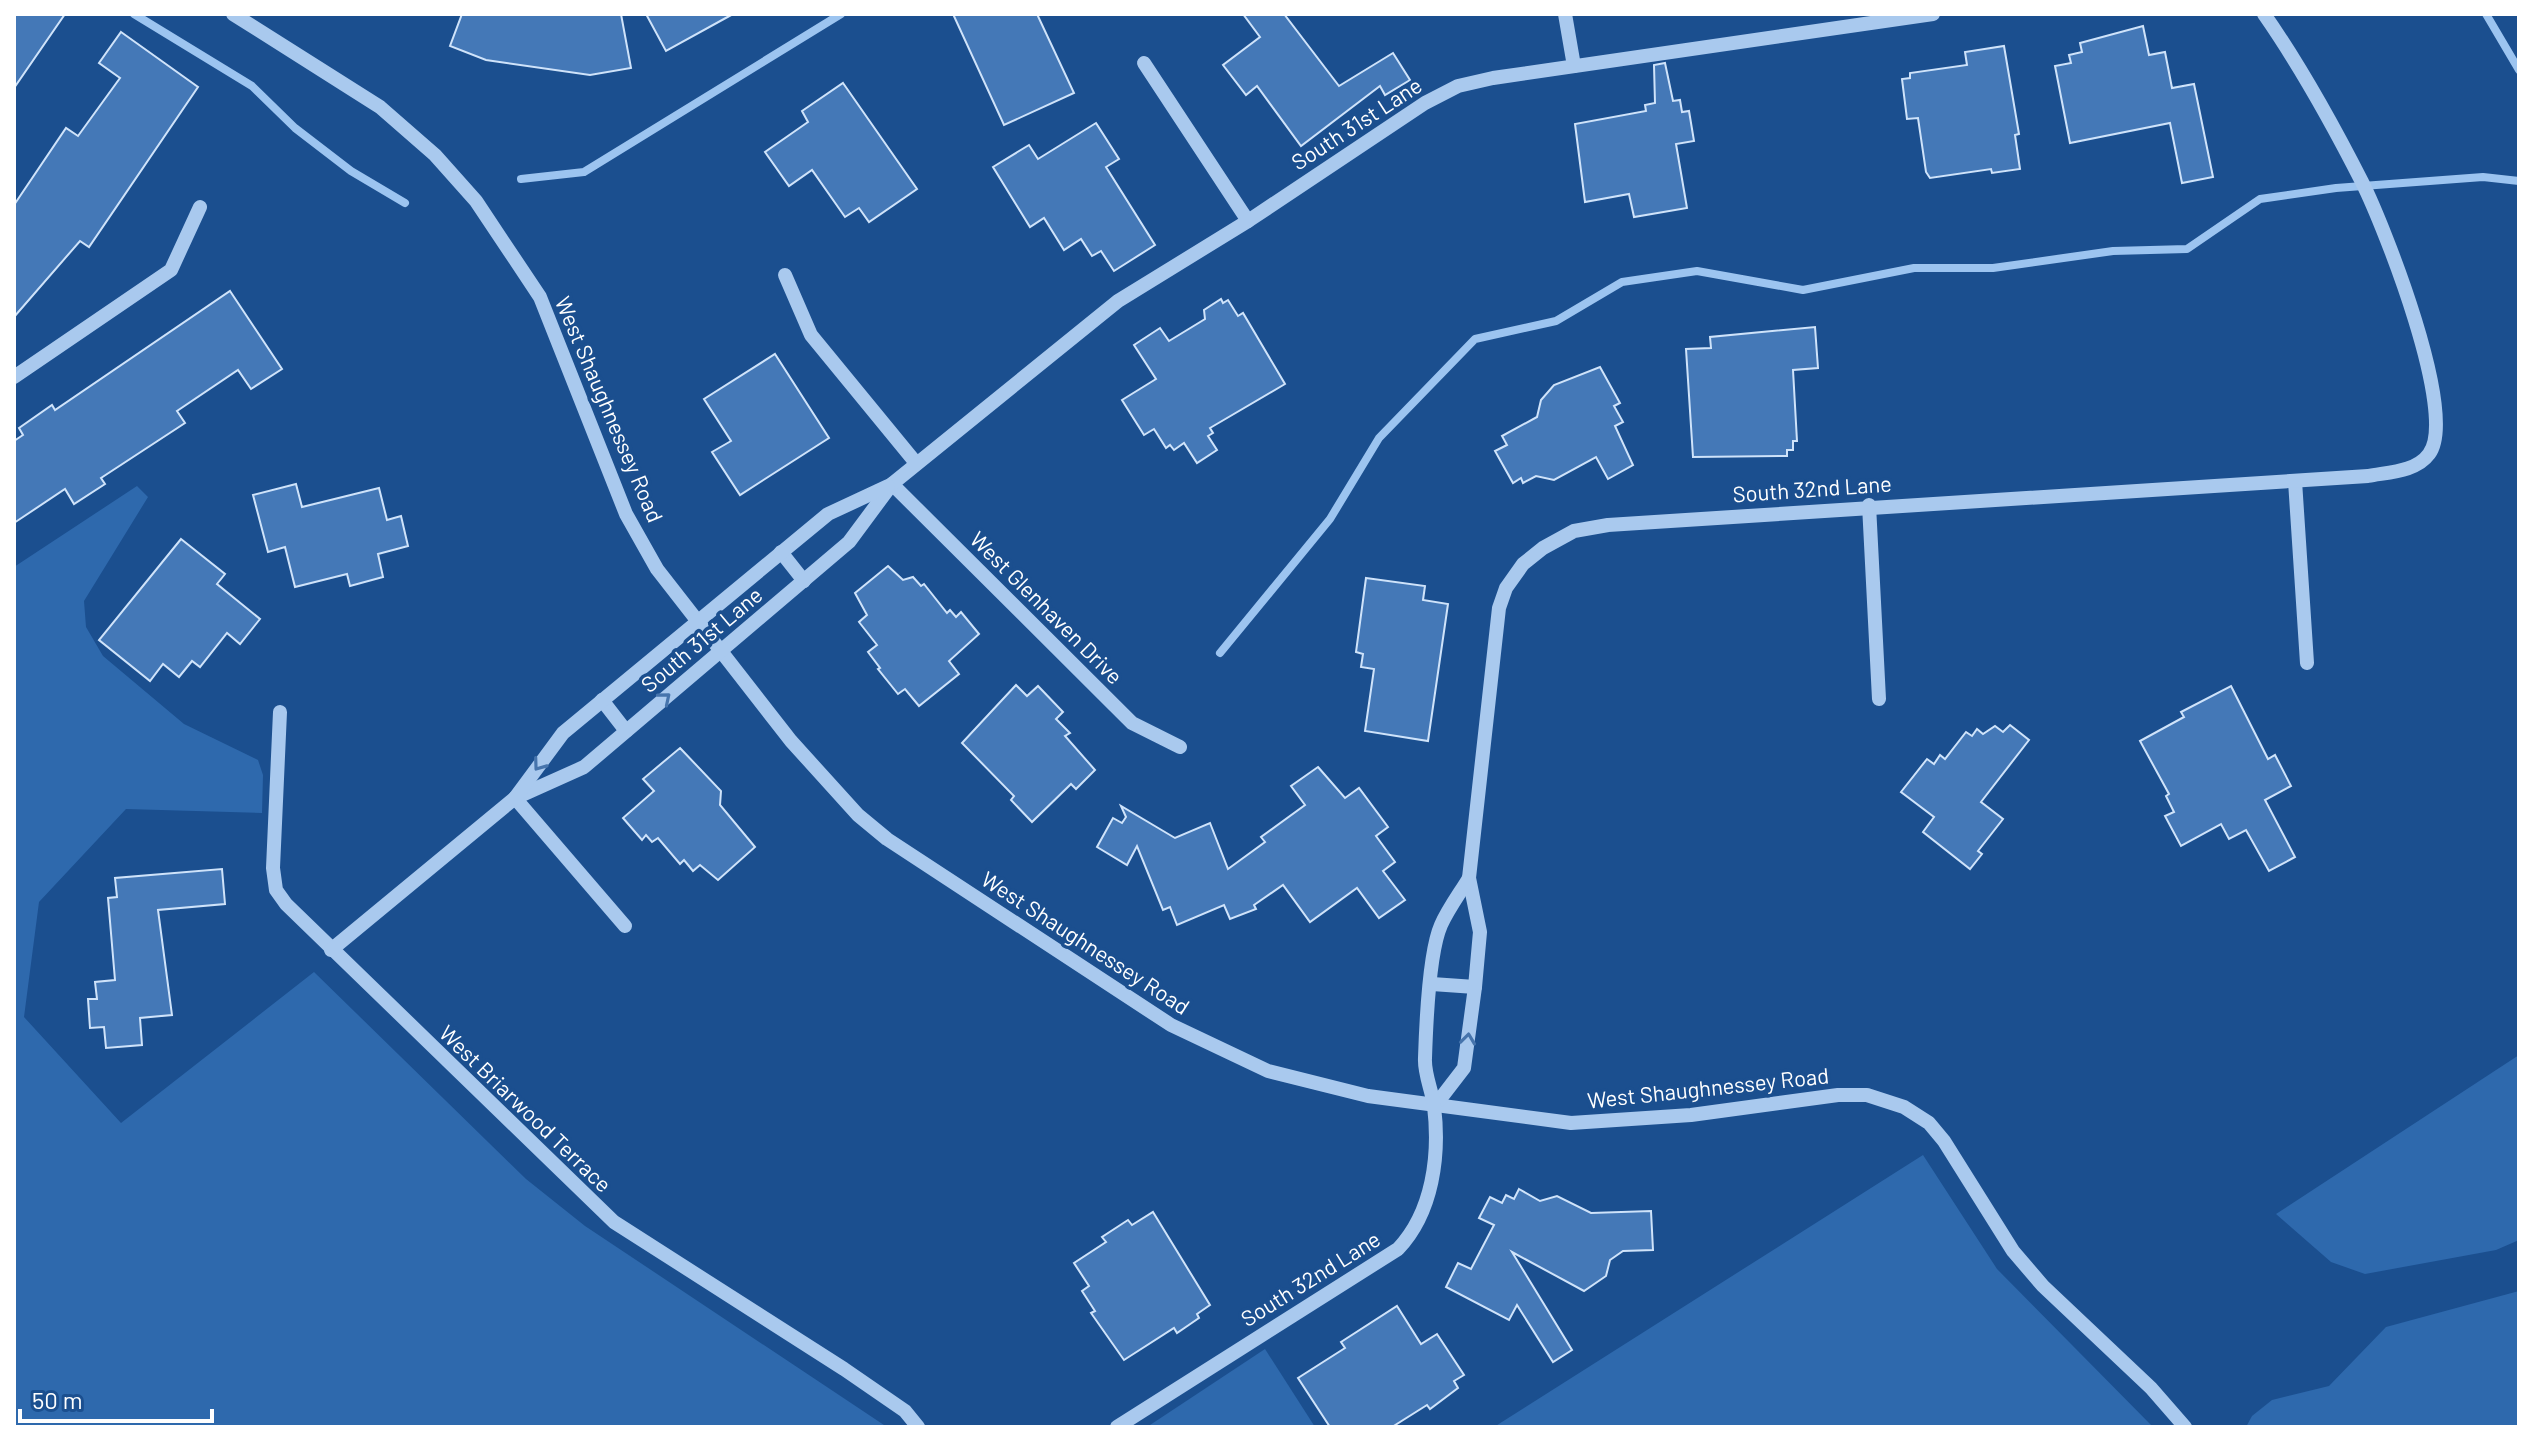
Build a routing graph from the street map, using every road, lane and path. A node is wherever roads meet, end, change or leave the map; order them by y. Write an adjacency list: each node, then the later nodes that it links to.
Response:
1 (233, 14): 17 (street, West Shaughnessey Road)
2 (1565, 14): 6 (street)
3 (1933, 14): 6 (street, South 31st Lane)
4 (2264, 14): 12 (street, South 32nd Lane)
5 (1144, 63): 8 (street)
6 (1574, 66): 8 (street, South 31st Lane)
7 (200, 207): 10 (street)
8 (1248, 221): 11 (street, South 31st Lane)
9 (785, 275): 11 (street)
10 (14, 377)
11 (916, 463): 13 (street, South 31st Lane)
12 (2295, 481): 14 (street, South 32nd Lane); 19 (street)
13 (892, 484): 15 (street, South 31st Lane); 16 (street, South 31st Lane); 24 (street, West Glenhaven Drive)
14 (1869, 505): 20 (street); 26 (street, South 32nd Lane)
15 (781, 552): 16 (street); 17 (street, South 31st Lane)
16 (804, 581): 18 (street, South 31st Lane)
17 (696, 622): 18 (street, West Shaughnessey Road); 21 (street, South 31st Lane)
18 (720, 652): 23 (street, South 31st Lane, one-way to 18); 31 (street, West Shaughnessey Road)
19 (2307, 663)
20 (1879, 699)
21 (602, 700): 23 (street); 25 (street, South 31st Lane, one-way to 25)
22 (280, 712): 28 (street, West Briarwood Terrace)
23 (626, 731): 25 (street, South 31st Lane)
24 (1180, 747)
25 (515, 798): 27 (street); 28 (street, South 31st Lane)
26 (1469, 878): 29 (street, South 32nd Lane); 30 (street, South 32nd Lane)
27 (625, 926)
28 (331, 950): 32 (street, West Briarwood Terrace)
29 (1432, 984): 30 (street); 31 (street, South 32nd Lane)
30 (1475, 987): 31 (street, South 32nd Lane, one-way to 30)
31 (1434, 1107): 33 (street, South 32nd Lane); 34 (street, West Shaughnessey Road)
32 (918, 1427)
33 (1117, 1427)
34 (2185, 1427)

